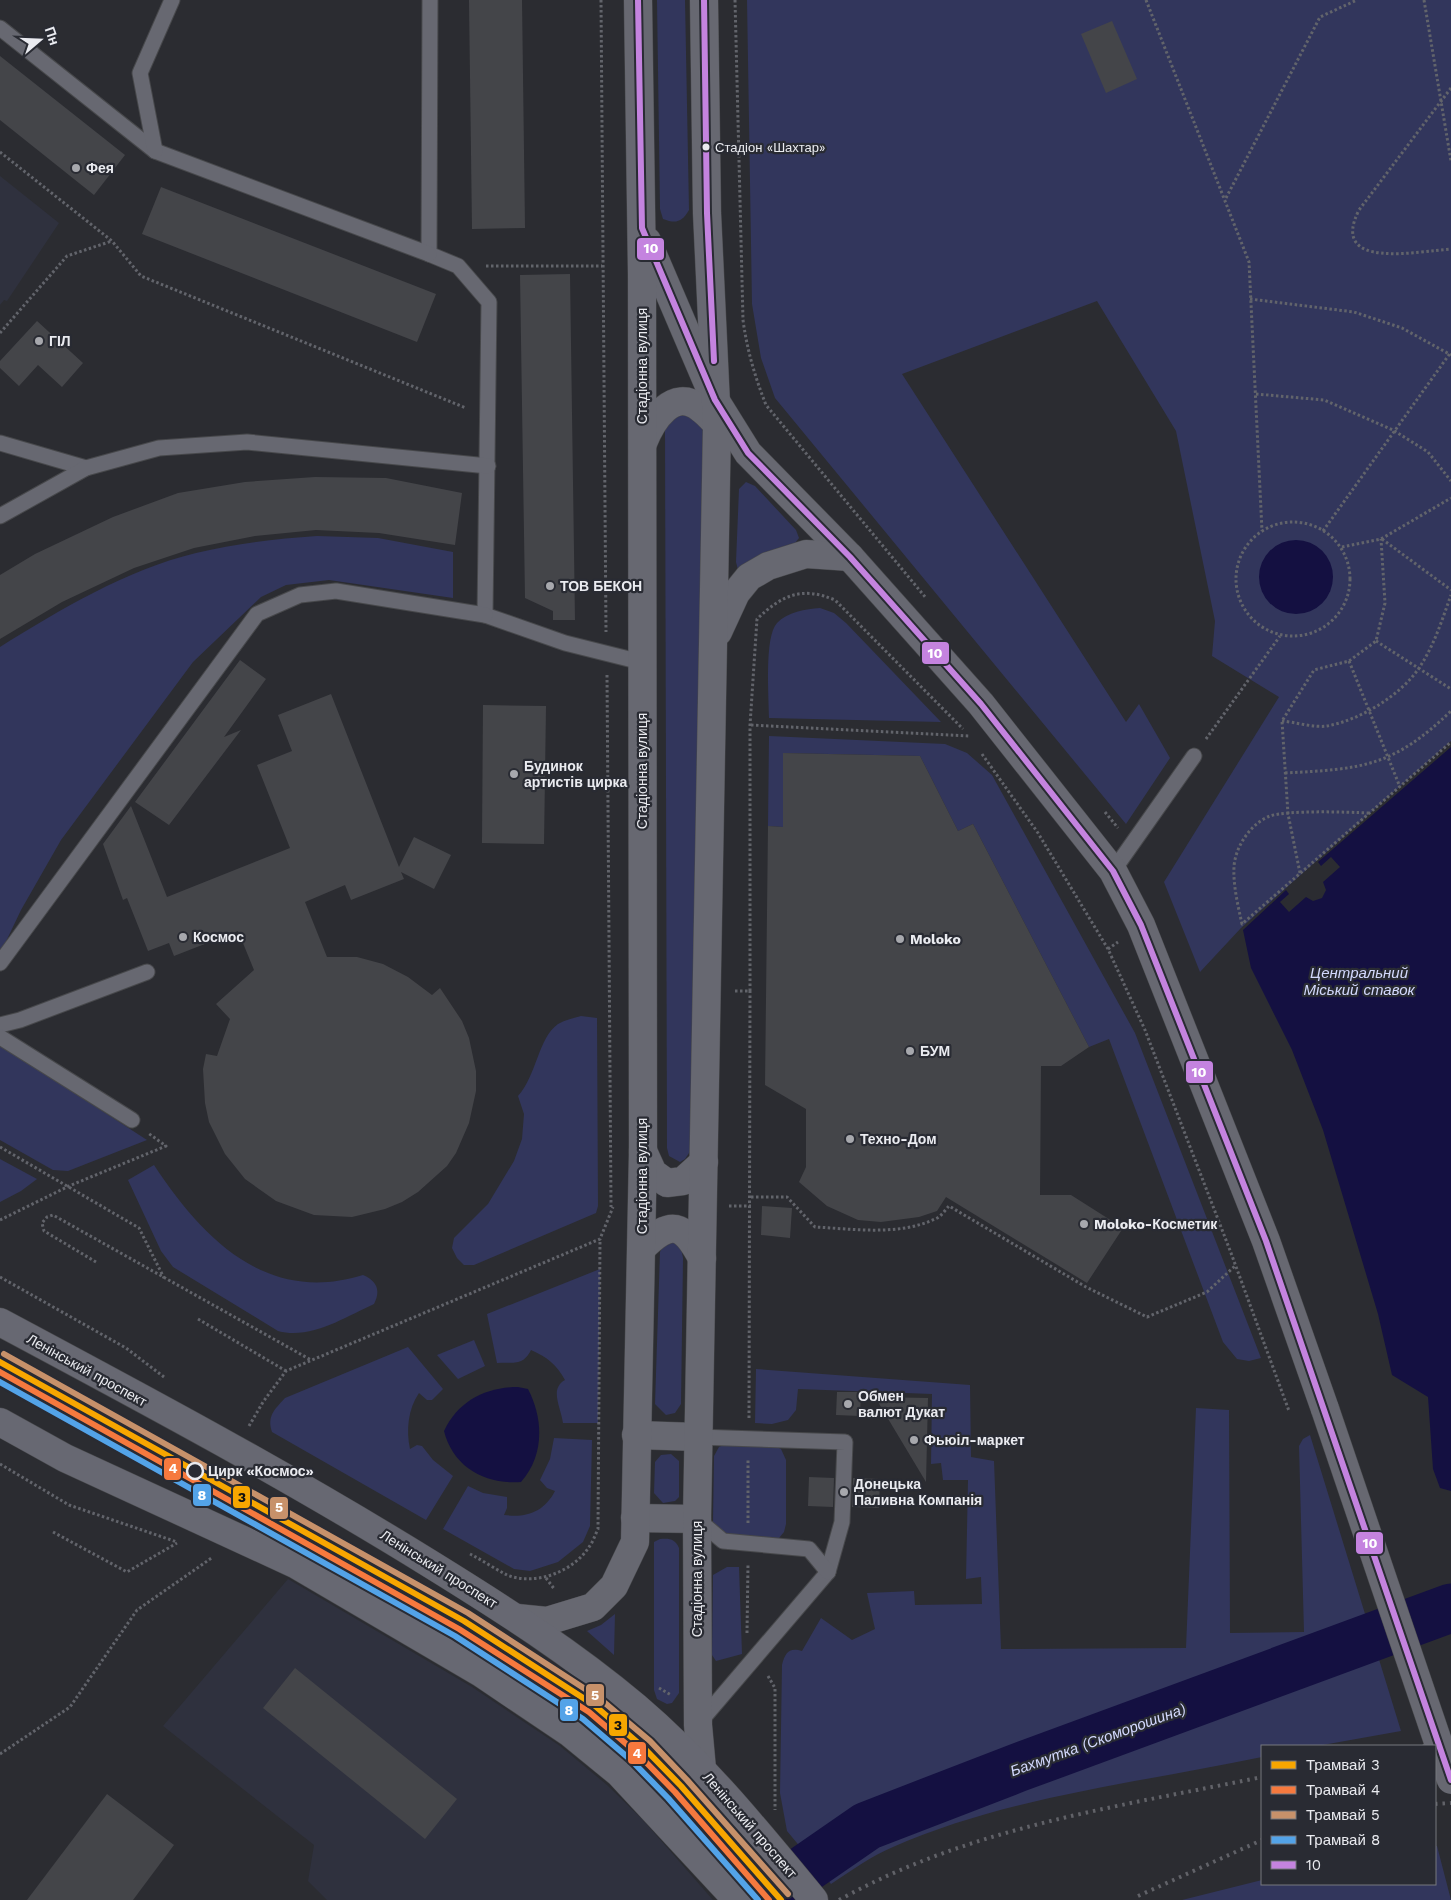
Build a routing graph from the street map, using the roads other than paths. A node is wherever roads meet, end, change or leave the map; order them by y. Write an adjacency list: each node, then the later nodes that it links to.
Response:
1 (172, 0): 6 (lane)
2 (430, 0): 8 (lane)
3 (638, 0): 7 (street, Стадіонна вулиця)
4 (704, 0): 9 (street, Стадіонна вулиця)
5 (0, 28): 6 (lane)
6 (155, 151): 8 (lane)
7 (642, 228): 9 (street); 11 (street, Стадіонна вулиця)
8 (429, 254): 12 (lane)
9 (716, 412): 11 (street); 15 (street); 17 (street, Стадіонна вулиця)
10 (0, 443): 13 (lane)
11 (642, 447): 18 (street, Стадіонна вулиця)
12 (488, 466): 13 (lane); 16 (lane)
13 (86, 468): 14 (lane)
14 (0, 516)
15 (850, 557): 17 (street); 20 (street)
16 (485, 615): 18 (lane); 21 (lane)
17 (714, 640): 27 (street, Стадіонна вулиця)
18 (641, 662): 26 (street, Стадіонна вулиця)
19 (1194, 756): 20 (lane)
20 (1113, 871): 40 (street, bridge)
21 (0, 963)
22 (147, 972): 23 (lane)
23 (0, 1024)
24 (0, 1037): 25 (lane)
25 (132, 1120)
26 (643, 1151): 27 (street); 28 (street, Стадіонна вулиця)
27 (704, 1162): 29 (street, Стадіонна вулиця)
28 (642, 1248): 29 (street); 32 (street, Стадіонна вулиця)
29 (702, 1258): 33 (street, Стадіонна вулиця)
30 (0, 1322): 37 (main road, Ленінський проспект)
31 (0, 1422): 41 (main road)
32 (636, 1436): 33 (street); 35 (street, Стадіонна вулиця)
33 (698, 1437): 34 (street, Стадіонна вулиця); 36 (lane)
34 (697, 1519): 35 (street); 36 (lane); 38 (street, Стадіонна вулиця)
35 (635, 1530): 37 (street)
36 (828, 1572): 38 (lane)
37 (517, 1618): 39 (main road, Ленінський проспект)
38 (698, 1724): 39 (street, Стадіонна вулиця)
39 (702, 1769): 42 (main road, Ленінський проспект)
40 (1451, 1780)
41 (735, 1897)
42 (814, 1900)

